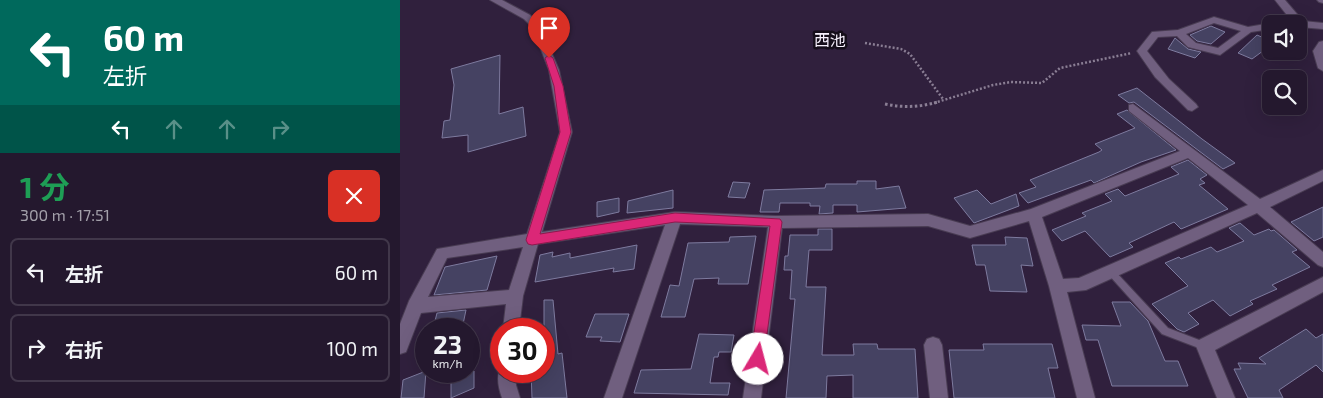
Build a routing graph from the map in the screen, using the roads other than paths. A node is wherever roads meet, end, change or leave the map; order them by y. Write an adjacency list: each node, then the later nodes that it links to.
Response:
1 (496, 0): 19 (street)
2 (1280, 0): 3 (street)
3 (1292, 15)
4 (1307, 25): 5 (street)
5 (1323, 26)
6 (1262, 28): 7 (street)
7 (1248, 30): 8 (street); 8 (street)
8 (1179, 33): 11 (street)
9 (1323, 44): 10 (street)
10 (1323, 68)
11 (1192, 107)
12 (1133, 108): 13 (street)
13 (1190, 152): 15 (street); 16 (street)
14 (1322, 176): 15 (street)
15 (1259, 206): 20 (street); 21 (street)
16 (1034, 214): 18 (street); 23 (street)
17 (675, 218): 18 (street); 19 (street); 32 (street)
18 (776, 222): 33 (street)
19 (532, 240): 24 (street); 25 (street)
20 (1323, 261)
21 (1111, 272): 23 (street); 29 (lane)
22 (1323, 284): 29 (street)
23 (1057, 286): 35 (street)
24 (515, 296): 25 (street); 26 (street)
25 (415, 306): 28 (street)
26 (512, 318)
27 (933, 345): 34 (street)
28 (400, 346)
29 (1204, 346): 36 (street)
30 (507, 383): 31 (street)
31 (511, 398)
32 (613, 398)
33 (752, 398)
34 (939, 398)
35 (1086, 398)
36 (1226, 398)

